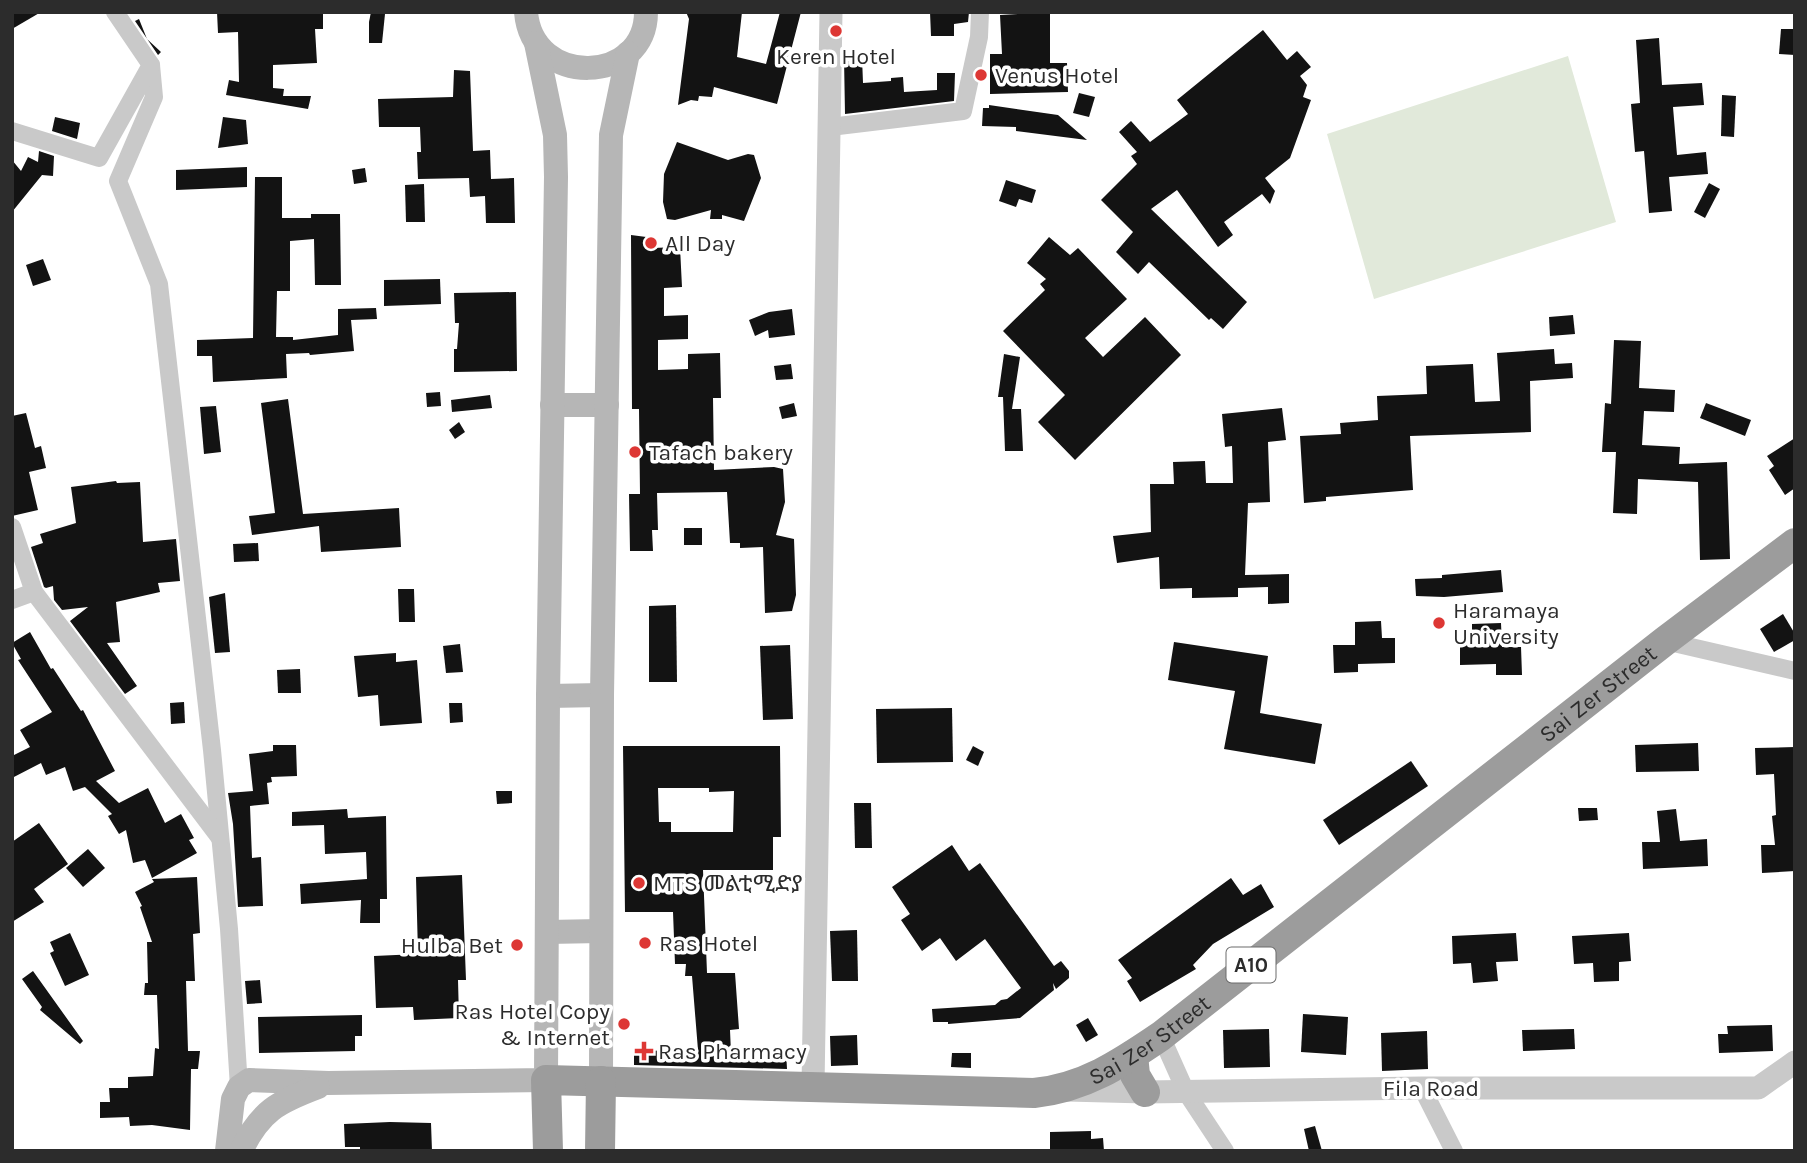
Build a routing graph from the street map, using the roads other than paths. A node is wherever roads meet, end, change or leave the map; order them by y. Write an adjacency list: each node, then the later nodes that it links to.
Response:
1 (115, 12): 8 (street)
2 (526, 12): 6 (main road)
3 (646, 12): 7 (main road)
4 (831, 12): 9 (street)
5 (980, 12): 9 (street)
6 (536, 43): 7 (main road); 11 (main road)
7 (628, 53): 12 (main road)
8 (151, 65): 10 (street); 21 (street)
9 (830, 127): 30 (street)
10 (12, 131)
11 (552, 405): 12 (main road); 20 (main road)
12 (607, 405): 19 (main road)
13 (12, 527): 15 (street)
14 (1795, 542): 17 (highway, Sai Zer Street / A10)
15 (34, 592): 16 (street); 21 (street)
16 (12, 600)
17 (1665, 640): 18 (street); 24 (highway, Sai Zer Street / A10)
18 (1795, 671)
19 (602, 695): 20 (main road); 22 (main road)
20 (548, 696): 23 (main road)
21 (220, 838): 31 (street)
22 (601, 931): 23 (main road); 28 (main road)
23 (547, 932): 27 (main road)
24 (1161, 1036): 25 (highway, Sai Zer Street / A10); 35 (street)
25 (1133, 1055): 33 (highway, Sai Zer Street / A10); 34 (highway)
26 (1795, 1062): 32 (street, Fila Road)
27 (546, 1080): 28 (highway, A10); 29 (main road); 38 (highway)
28 (601, 1081): 30 (highway, Sai Zer Street / A10); 39 (highway)
29 (328, 1083): 31 (main road); 37 (main road)
30 (813, 1086): 33 (highway, Sai Zer Street / A10)
31 (239, 1087): 36 (main road)
32 (1422, 1087): 35 (street, Fila Road); 41 (street)
33 (1060, 1090): 34 (street, Fila Road)
34 (1145, 1092): 35 (street, Fila Road)
35 (1186, 1092): 40 (street)
36 (227, 1151)
37 (241, 1151)
38 (548, 1151)
39 (600, 1151)
40 (1225, 1151)
41 (1454, 1151)

